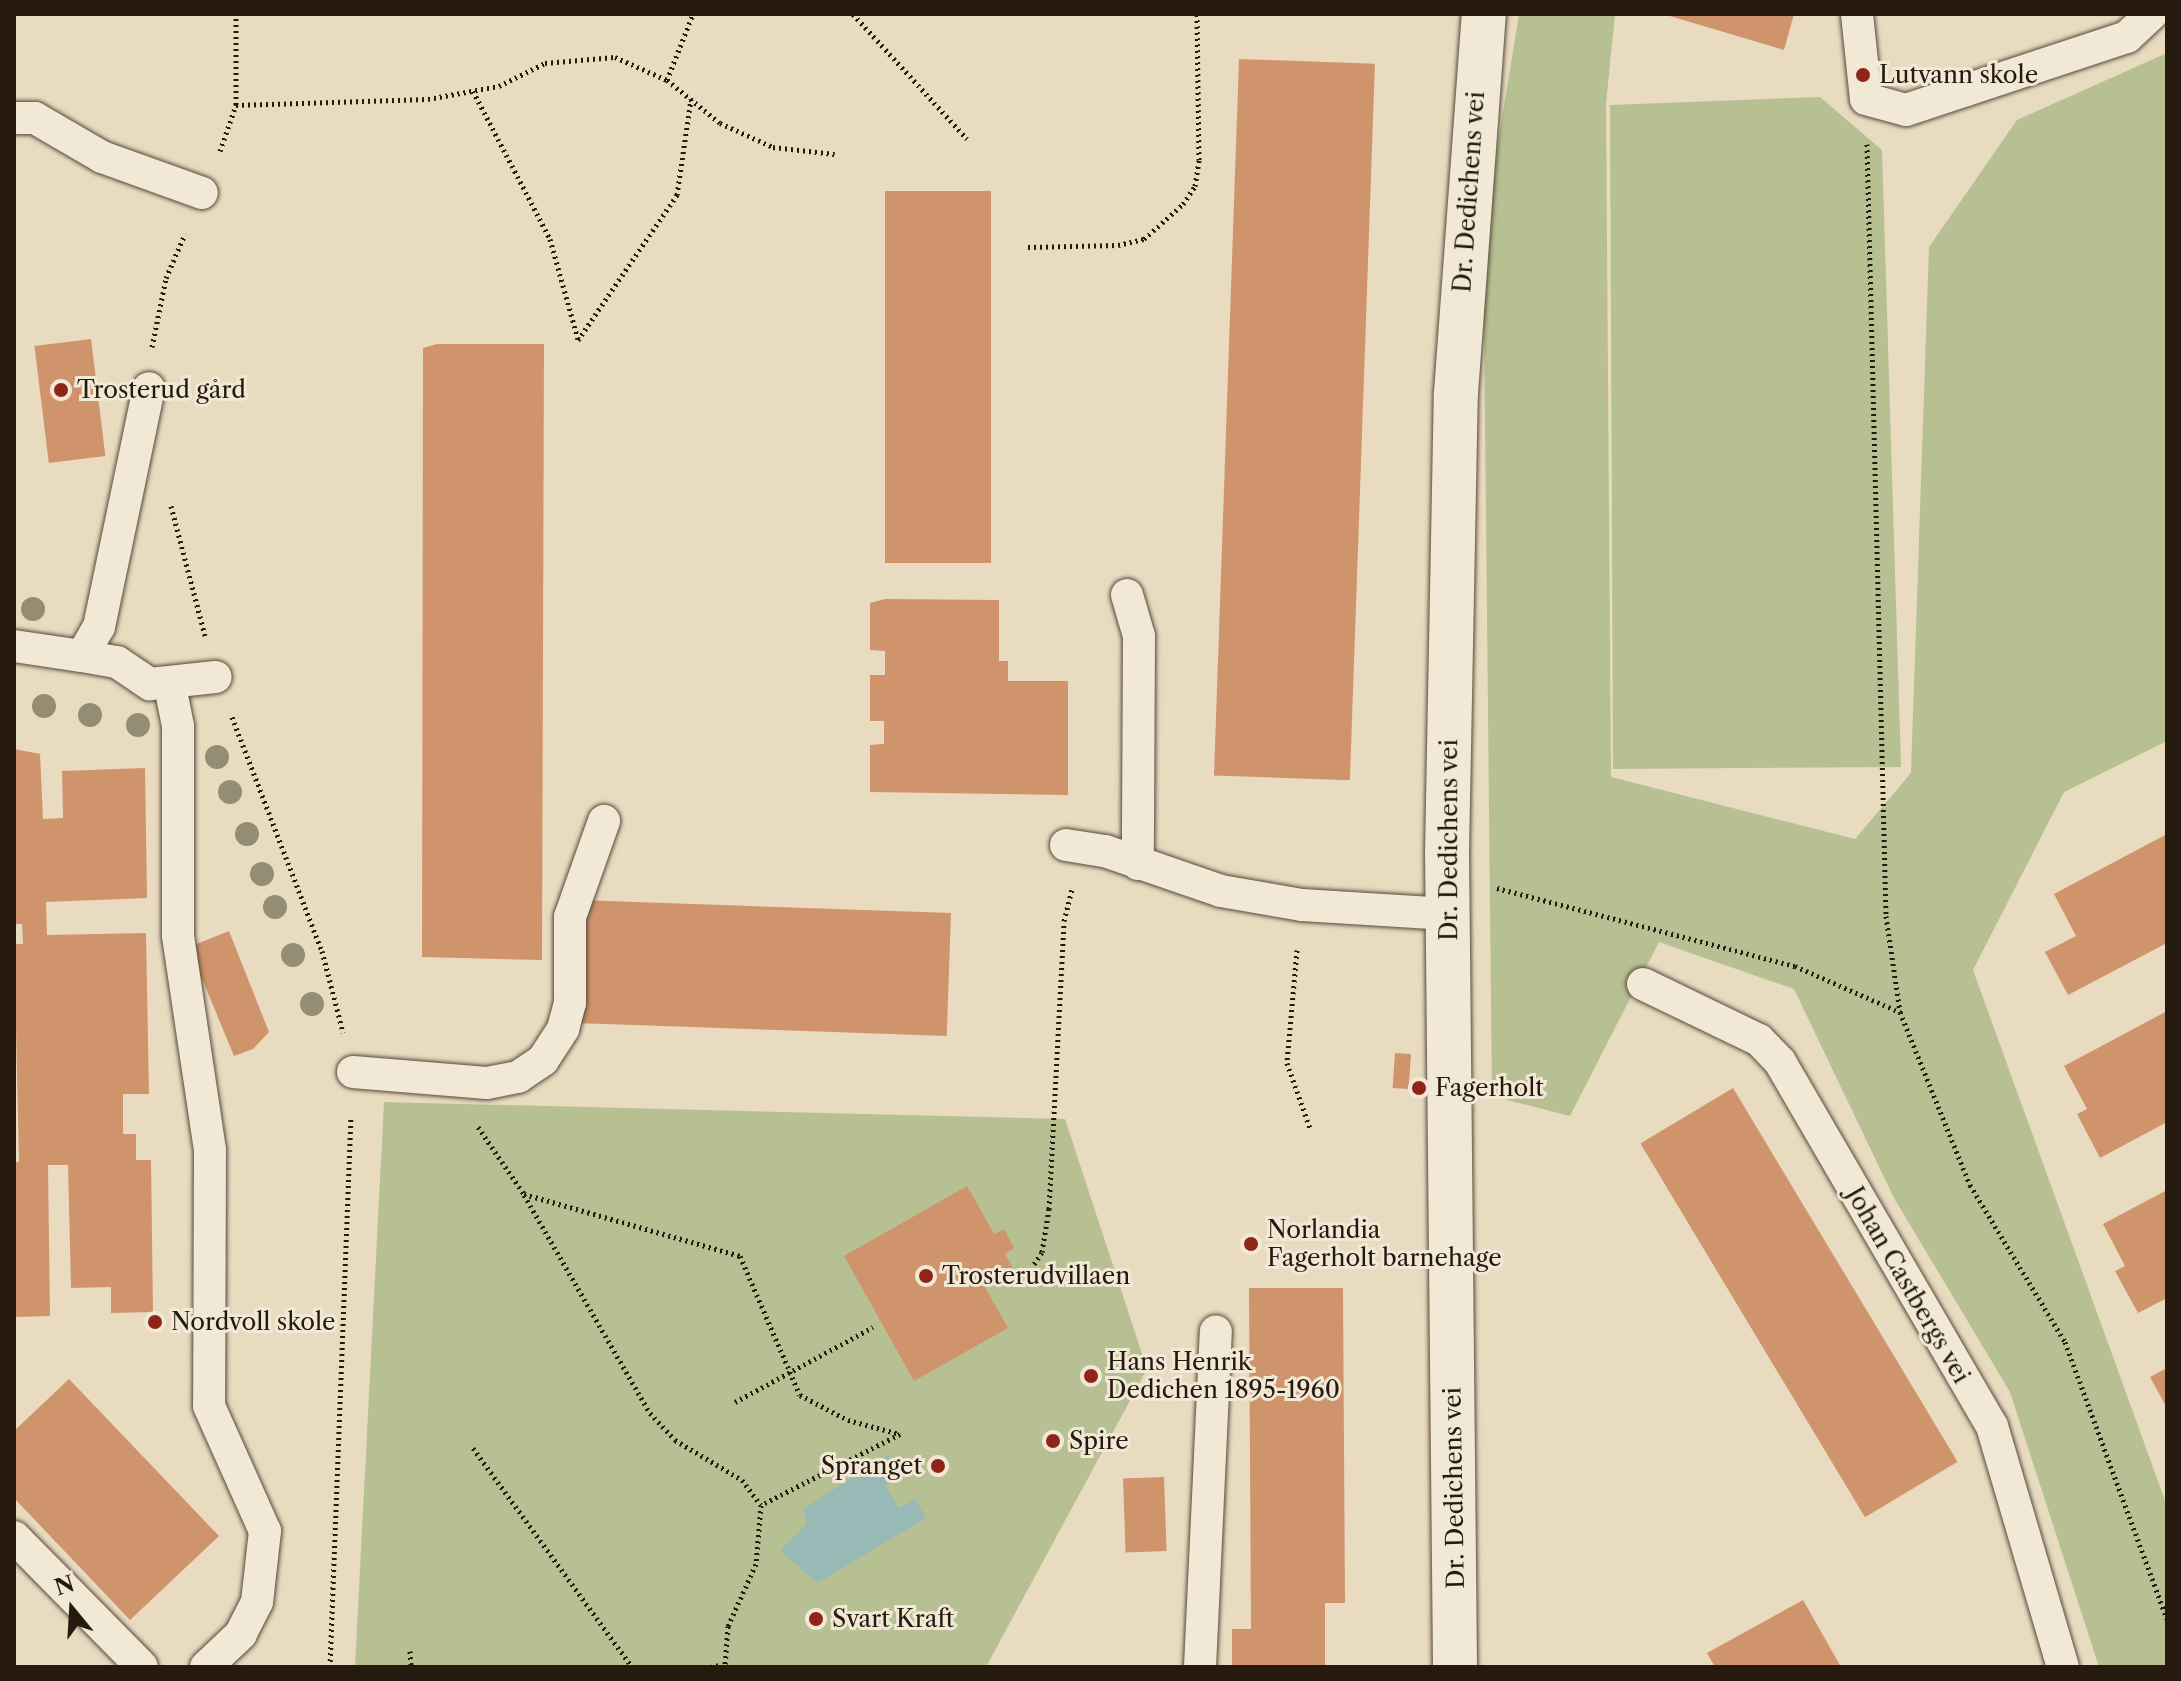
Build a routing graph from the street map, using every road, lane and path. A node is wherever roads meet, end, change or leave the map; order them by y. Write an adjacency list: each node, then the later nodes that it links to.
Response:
1 (236, 14): 13 (path)
2 (693, 14): 8 (path)
3 (853, 14): 15 (path)
4 (1197, 14): 18 (path)
5 (1484, 14): 31 (street, Dr. Dedichens vei)
6 (1857, 14): 11 (lane)
7 (2152, 14): 11 (lane)
8 (667, 80): 9 (path); 10 (path)
9 (473, 91): 10 (path); 13 (path)
10 (691, 99): 16 (path)
11 (1866, 99): 33 (path)
12 (14, 103): 14 (lane)
13 (236, 105): 17 (path)
14 (14, 118): 17 (lane)
15 (967, 139)
16 (835, 154)
17 (202, 193): 19 (path)
18 (1028, 247)
19 (149, 388): 23 (lane)
20 (167, 490): 24 (path)
21 (1127, 595): 28 (lane)
22 (14, 646): 23 (lane)
23 (82, 656): 25 (lane)
24 (216, 677): 25 (lane); 34 (path)
25 (170, 686): 50 (lane)
26 (604, 821): 35 (lane)
27 (1075, 846): 28 (lane); 38 (path)
28 (1138, 864): 30 (lane)
29 (1485, 885): 33 (path)
30 (1302, 905): 31 (lane); 36 (path)
31 (1448, 914): 56 (street, Dr. Dedichens vei)
32 (1643, 984): 57 (lane, Johan Castbergs vei)
33 (1900, 1012): 46 (path)
34 (353, 1072): 35 (lane); 51 (path)
35 (446, 1080): 37 (path)
36 (1311, 1131)
37 (524, 1194): 41 (path); 44 (path)
38 (1034, 1264)
39 (873, 1327): 41 (path)
40 (1216, 1331): 55 (lane)
41 (786, 1374): 42 (path); 44 (path)
42 (735, 1402)
43 (473, 1448): 53 (path)
44 (761, 1505): 48 (path)
45 (14, 1537): 49 (lane)
46 (2167, 1619)
47 (410, 1651): 52 (path)
48 (724, 1666): 54 (path)
49 (142, 1667)
50 (206, 1667)
51 (330, 1667)
52 (411, 1667)
53 (632, 1667)
54 (711, 1667)
55 (1200, 1667)
56 (1455, 1667)
57 (2063, 1667)

